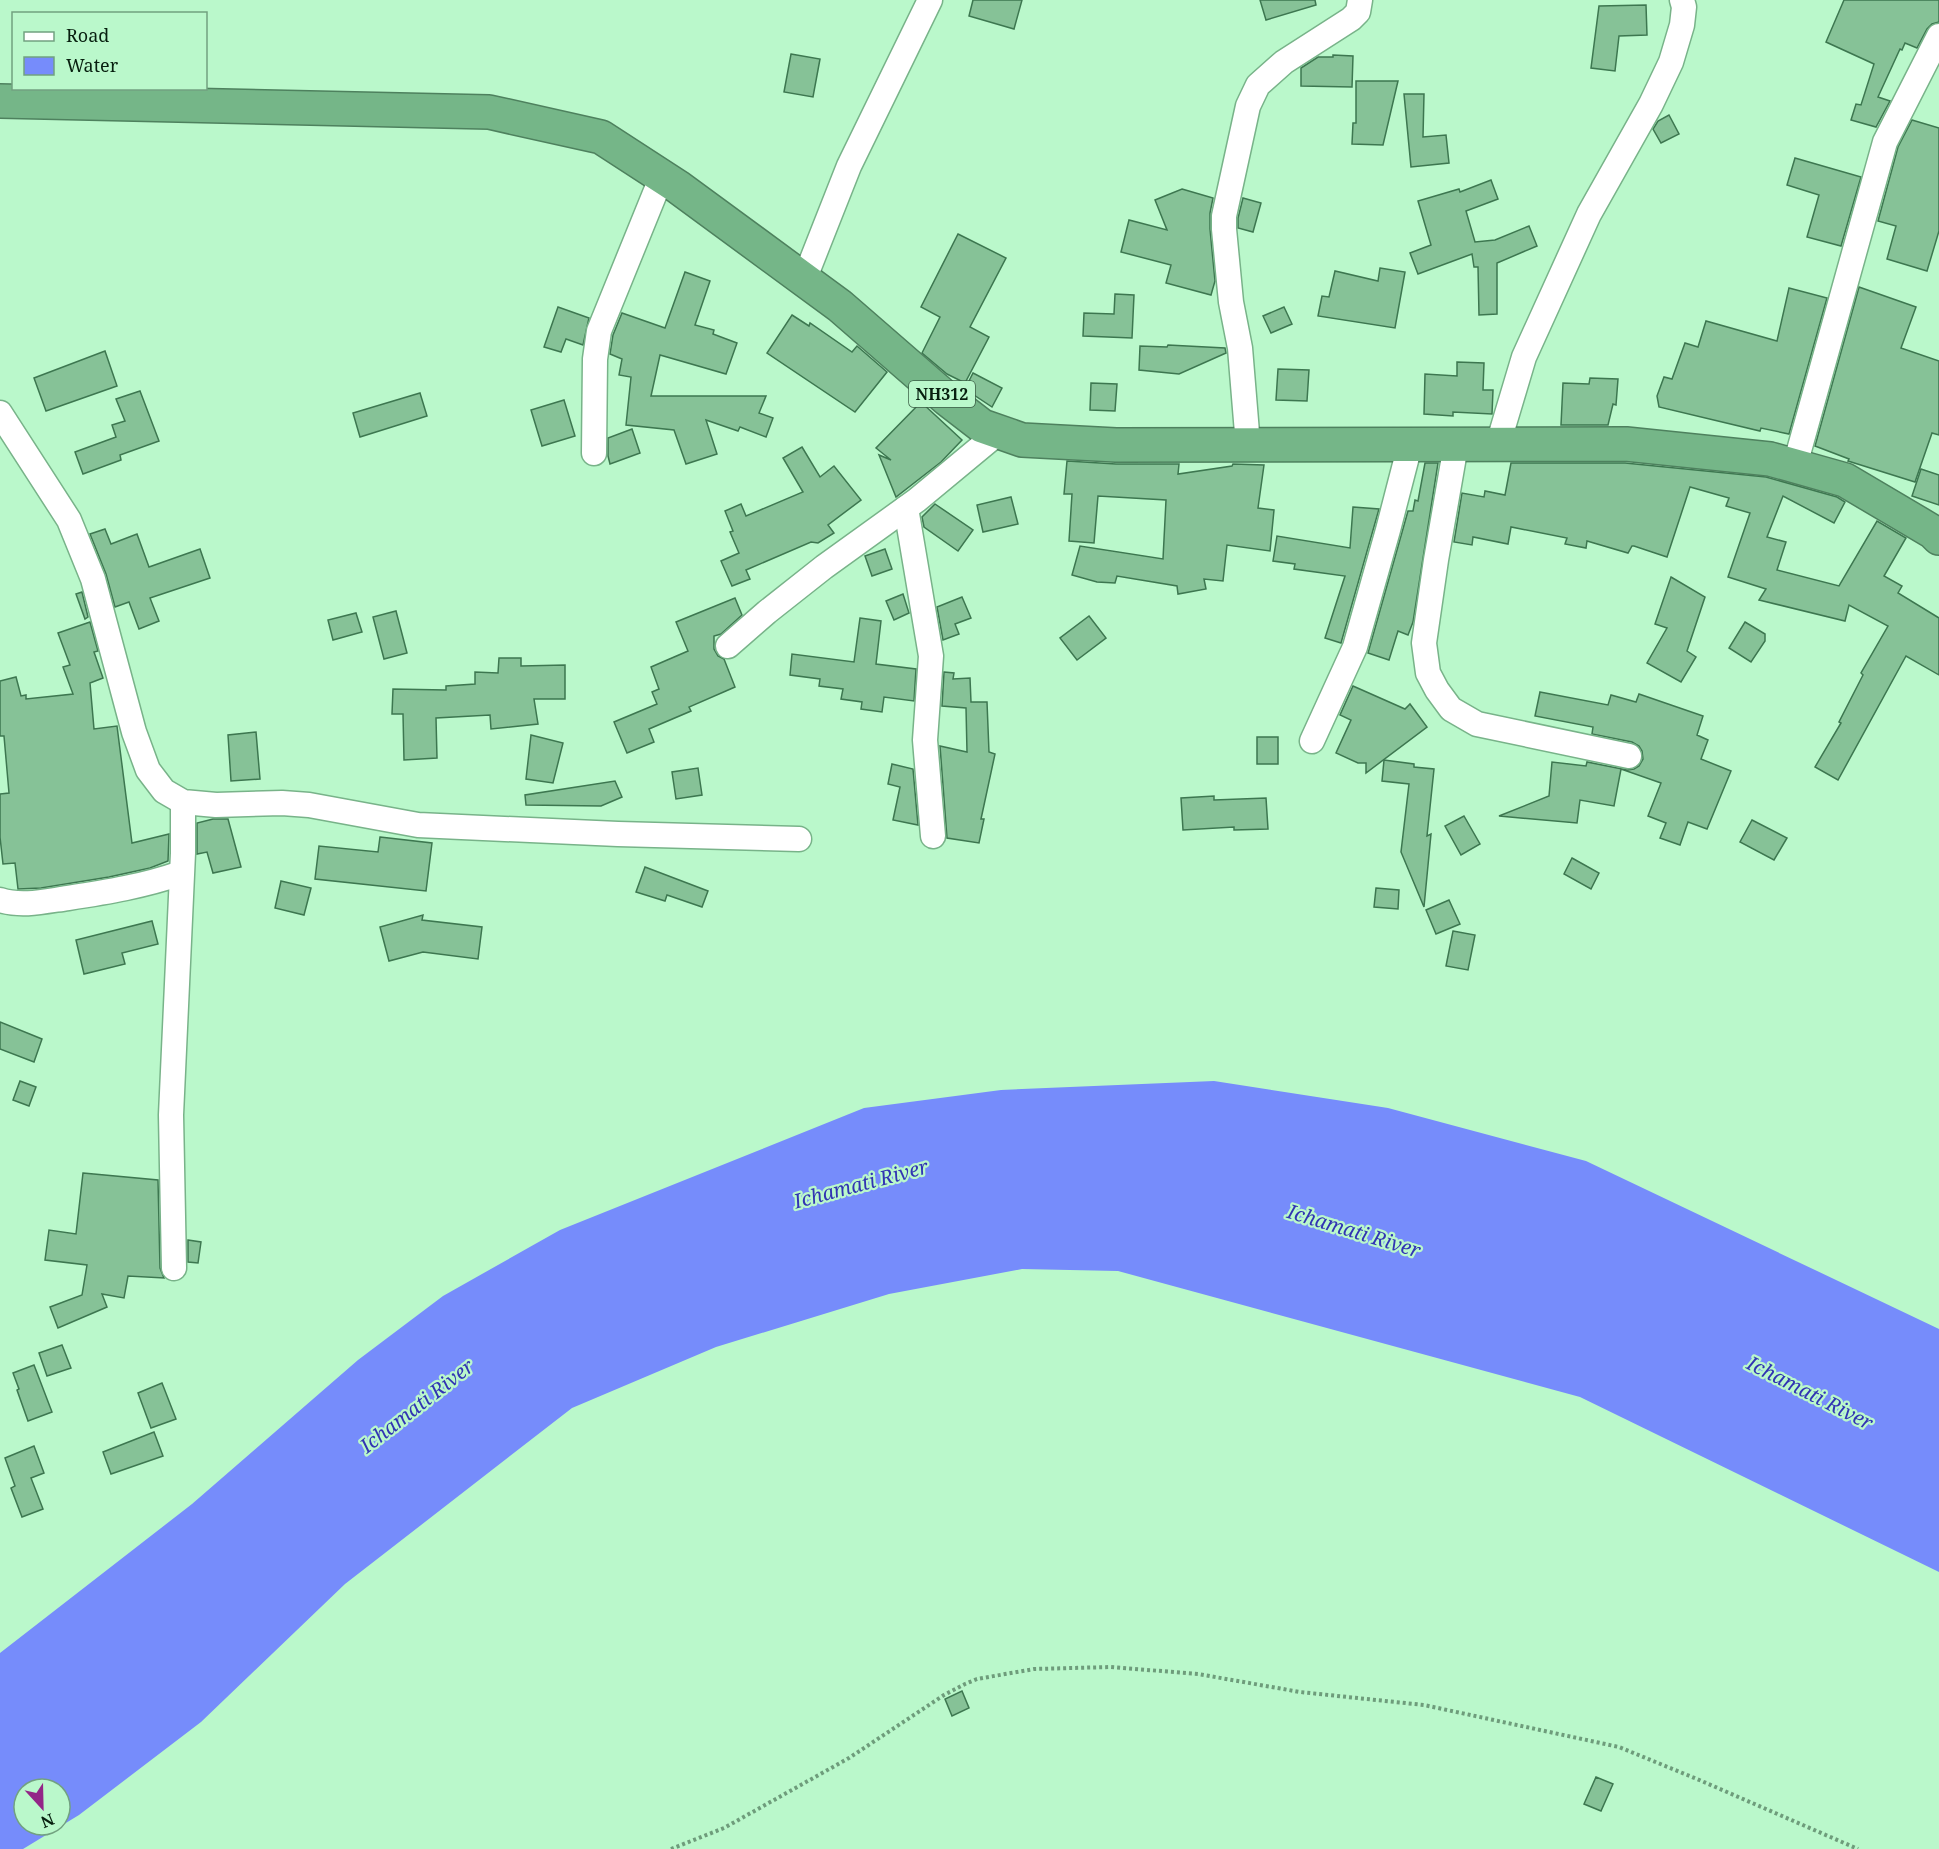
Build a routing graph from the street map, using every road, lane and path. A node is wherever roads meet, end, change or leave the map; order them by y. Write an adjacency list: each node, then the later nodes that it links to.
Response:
1 (930, 0): 7 (street)
2 (1360, 0): 12 (street)
3 (1682, 0): 11 (street)
4 (1939, 36): 15 (street)
5 (0, 101): 6 (highway, NH312)
6 (662, 176): 7 (highway, NH312); 14 (street)
7 (804, 280): 9 (highway, NH312)
8 (0, 413): 21 (street)
9 (999, 432): 12 (highway, NH312); 16 (street)
10 (1456, 444): 11 (highway, NH312); 13 (highway, NH312); 20 (street)
11 (1498, 444): 15 (highway, NH312)
12 (1248, 445): 13 (highway, NH312)
13 (1410, 445): 19 (street)
14 (594, 453)
15 (1795, 465): 17 (highway, NH312)
16 (906, 508): 18 (street); 22 (street)
17 (1939, 538)
18 (728, 646)
19 (1312, 741)
20 (1629, 756)
21 (183, 802): 23 (street); 24 (street)
22 (933, 836)
23 (799, 839)
24 (181, 873): 25 (street); 26 (street)
25 (0, 900)
26 (174, 1268)
27 (671, 1849): 28 (path)
28 (1858, 1849)

